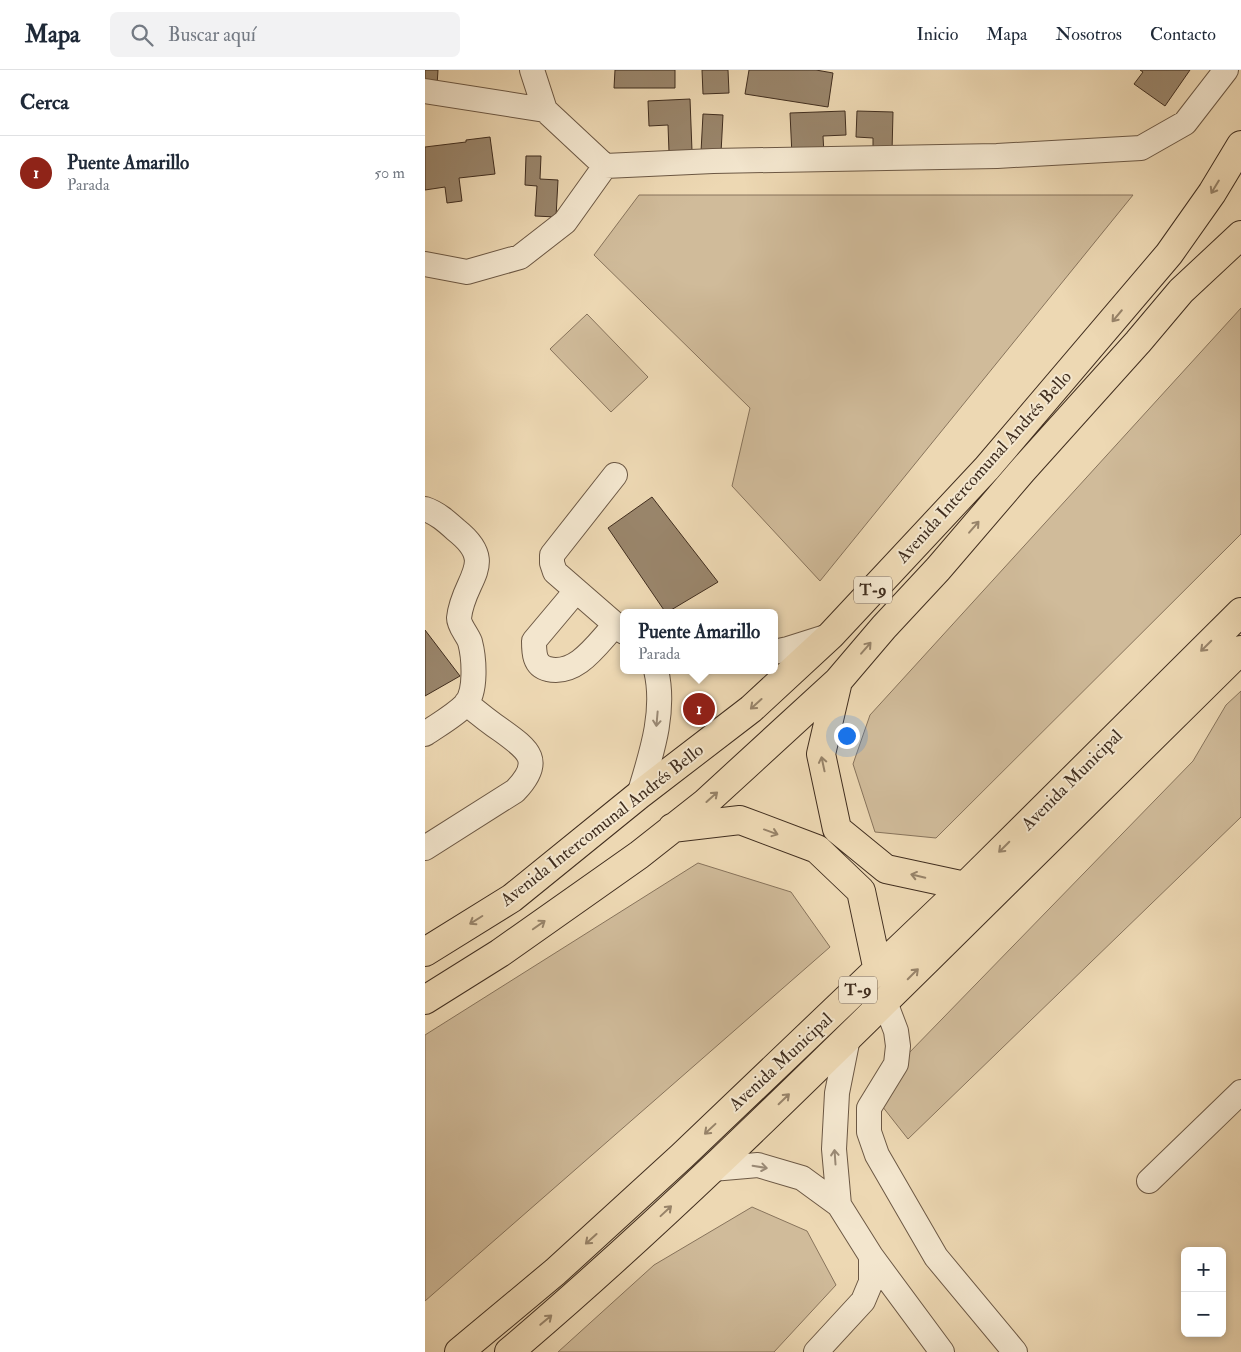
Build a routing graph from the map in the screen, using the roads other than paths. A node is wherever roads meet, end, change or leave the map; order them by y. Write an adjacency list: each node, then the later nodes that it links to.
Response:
1 (532, 70): 4 (street)
2 (1226, 70): 6 (street)
3 (425, 91): 4 (street)
4 (545, 110): 6 (street)
5 (1241, 146): 14 (highway, Avenida Intercomunal Andrés Bello / T-9, one-way to 14)
6 (605, 166): 8 (street)
7 (1241, 234): 18 (highway, Avenida Intercomunal Andrés Bello / T-9, one-way to 7)
8 (425, 264)
9 (615, 475): 11 (street)
10 (425, 509): 19 (street)
11 (576, 591): 13 (street); 13 (street)
12 (1241, 612): 24 (highway, Avenida Municipal / T-9, one-way to 24)
13 (620, 629)
14 (831, 635): 16 (street); 21 (highway, Avenida Intercomunal Andrés Bello / T-9, one-way to 21)
15 (1241, 650): 28 (highway, Avenida Municipal / T-9, one-way to 15)
16 (778, 651)
17 (655, 674): 21 (street, one-way to 21)
18 (838, 681): 22 (highway, Avenida Intercomunal Andrés Bello / T-9, one-way to 18); 24 (highway, one-way to 18)
19 (466, 703): 20 (street); 23 (street)
20 (425, 734)
21 (639, 795): 25 (highway, Avenida Intercomunal Andrés Bello / T-9, one-way to 25)
22 (672, 828): 26 (highway, one-way to 26); 27 (highway, Avenida Intercomunal Andrés Bello / T-9, one-way to 22)
23 (425, 848)
24 (965, 886): 26 (highway, Avenida Municipal / T-9)
25 (425, 952)
26 (878, 971): 35 (highway, Avenida Municipal / T-9, one-way to 35)
27 (425, 1000)
28 (885, 1002): 29 (highway, Avenida Municipal / T-9); 39 (street)
29 (848, 1038): 31 (highway, Avenida Municipal / T-9, one-way to 29); 33 (street, one-way to 29)
30 (1241, 1092): 32 (street)
31 (712, 1169): 33 (street, one-way to 33); 36 (highway, Avenida Municipal / T-9, one-way to 31)
32 (1149, 1181)
33 (839, 1205): 34 (street)
34 (871, 1256): 37 (street); 38 (street)
35 (459, 1352)
36 (509, 1352)
37 (816, 1352)
38 (942, 1352)
39 (1015, 1352)

